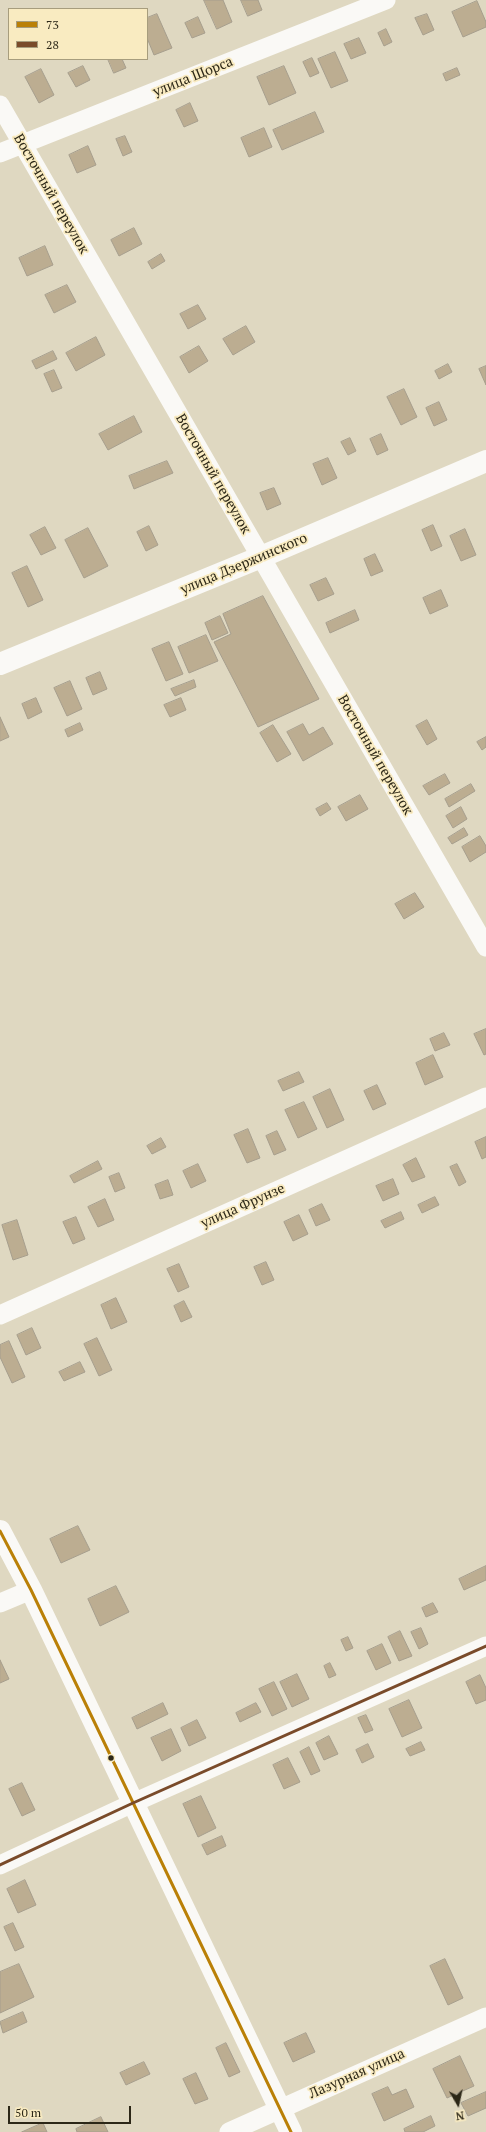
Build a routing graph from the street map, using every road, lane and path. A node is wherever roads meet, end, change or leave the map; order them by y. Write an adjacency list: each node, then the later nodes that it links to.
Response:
1 (386, 0): 3 (street, улица Щорса)
2 (0, 105): 3 (street, Восточный переулок)
3 (22, 145): 4 (street, улица Щорса); 6 (street, Восточный переулок)
4 (0, 153)
5 (486, 461): 6 (street, улица Дзержинского)
6 (261, 557): 7 (street, улица Дзержинского); 8 (street, Восточный переулок)
7 (0, 664)
8 (486, 947)
9 (486, 1097): 10 (street, улица Фрунзе)
10 (0, 1315)
11 (0, 1531): 12 (street)
12 (31, 1590): 13 (street); 15 (street)
13 (0, 1603)
14 (486, 1646): 15 (street)
15 (133, 1803): 16 (street); 18 (street)
16 (0, 1865)
17 (486, 2017): 18 (street, Лазурная улица)
18 (280, 2109): 19 (street, Лазурная улица); 20 (street)
19 (229, 2132)
20 (291, 2132)

